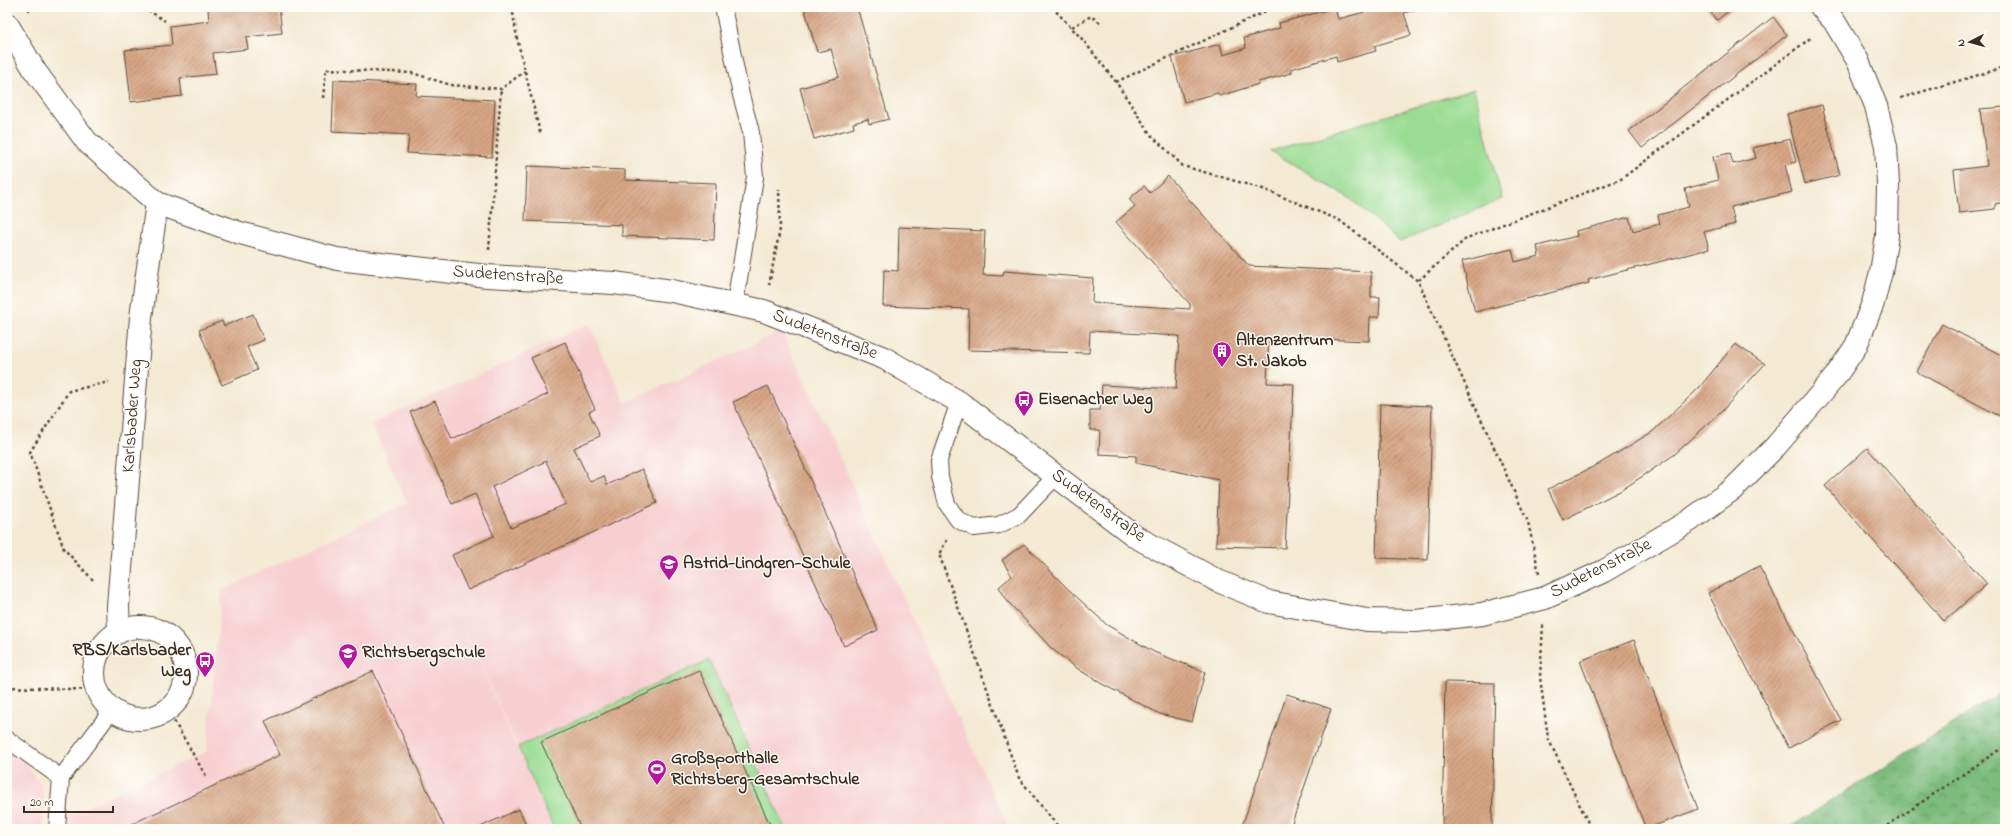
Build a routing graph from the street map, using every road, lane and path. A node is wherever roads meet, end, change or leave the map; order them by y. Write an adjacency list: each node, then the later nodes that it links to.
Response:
1 (143, 7): 7 (path)
2 (512, 7): 12 (path)
3 (722, 7): 21 (lane)
4 (1052, 7): 10 (path)
5 (1275, 7): 13 (path)
6 (1827, 14): 16 (street, Sudetenstraße); 20 (path)
7 (165, 21)
8 (7, 24): 18 (street, Sudetenstraße)
9 (1102, 24): 10 (path)
10 (1072, 27): 13 (path)
11 (2005, 67): 16 (path)
12 (525, 71): 14 (path); 17 (path)
13 (1116, 82): 20 (path)
14 (501, 89): 15 (path); 19 (path)
15 (323, 98)
16 (1876, 106): 26 (street, Sudetenstraße)
17 (540, 133)
18 (157, 203): 21 (street, Sudetenstraße); 22 (street, Karlsbader Weg)
19 (490, 228)
20 (1418, 281): 26 (path)
21 (735, 304): 23 (street, Sudetenstraße)
22 (135, 376): 27 (street, Karlsbader Weg); 27 (path)
23 (959, 402): 24 (street, Sudetenstraße); 25 (lane)
24 (1055, 477): 25 (lane); 26 (street, Sudetenstraße)
25 (958, 520): 38 (path)
26 (1545, 598): 39 (path)
27 (118, 606): 28 (street, Karlsbader Weg)
28 (119, 630): 30 (street); 32 (street)
29 (7, 687): 30 (path)
30 (97, 690): 31 (street)
31 (112, 710): 32 (street); 36 (lane)
32 (168, 711): 35 (path)
33 (7, 739): 36 (lane)
34 (2005, 746): 40 (path)
35 (206, 776)
36 (61, 778): 37 (lane)
37 (57, 829)
38 (1060, 829)
39 (1591, 829)
40 (1882, 829)

